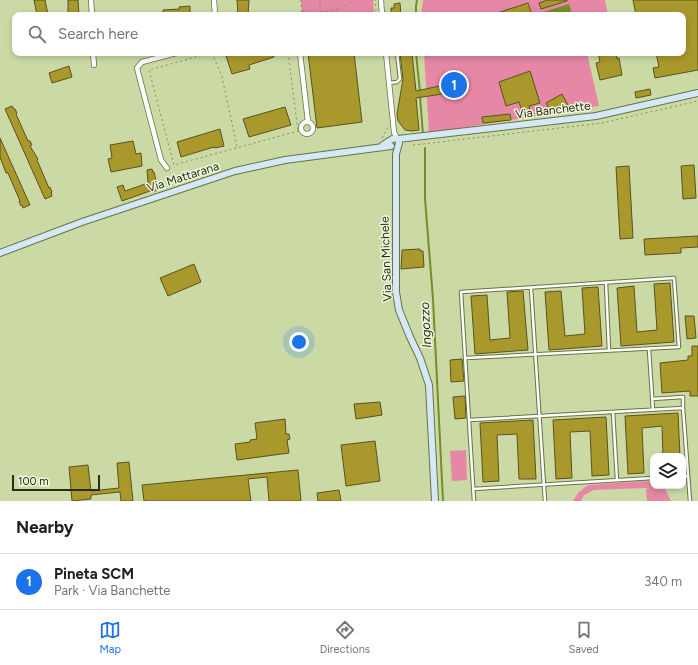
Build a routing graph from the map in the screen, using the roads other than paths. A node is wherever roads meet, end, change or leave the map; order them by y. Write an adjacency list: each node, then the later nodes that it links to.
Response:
1 (91, 0): 4 (street)
2 (214, 0): 5 (street)
3 (380, 0): 6 (street)
4 (92, 12)
5 (214, 12)
6 (382, 12)
7 (93, 56): 12 (street)
8 (165, 56): 17 (street)
9 (300, 56): 15 (street)
10 (386, 56): 13 (street)
11 (397, 56): 13 (lane)
12 (94, 65)
13 (389, 83): 16 (street)
14 (698, 93): 16 (street, Via Banchette)
15 (308, 122): 15 (street)
16 (395, 144): 18 (street, Via Mattarana); 36 (street, Via San Michele)
17 (167, 168)
18 (0, 253)
19 (606, 283): 20 (lane); 21 (lane); 22 (lane)
20 (531, 288): 23 (lane); 24 (lane)
21 (649, 350): 22 (lane); 25 (lane)
22 (609, 351): 23 (lane)
23 (536, 355): 24 (lane); 29 (lane)
24 (466, 358): 30 (lane)
25 (652, 399): 26 (lane); 27 (lane)
26 (683, 408): 27 (lane); 31 (lane)
27 (653, 410): 28 (lane)
28 (613, 412): 29 (lane); 33 (lane)
29 (540, 417): 30 (lane); 34 (lane)
30 (470, 420): 35 (lane)
31 (688, 476): 39 (lane)
32 (650, 478): 33 (lane)
33 (617, 480): 34 (lane)
34 (544, 485): 35 (lane); 38 (lane)
35 (473, 489): 37 (lane)
36 (435, 501)
37 (474, 501)
38 (545, 501)
39 (690, 501)

